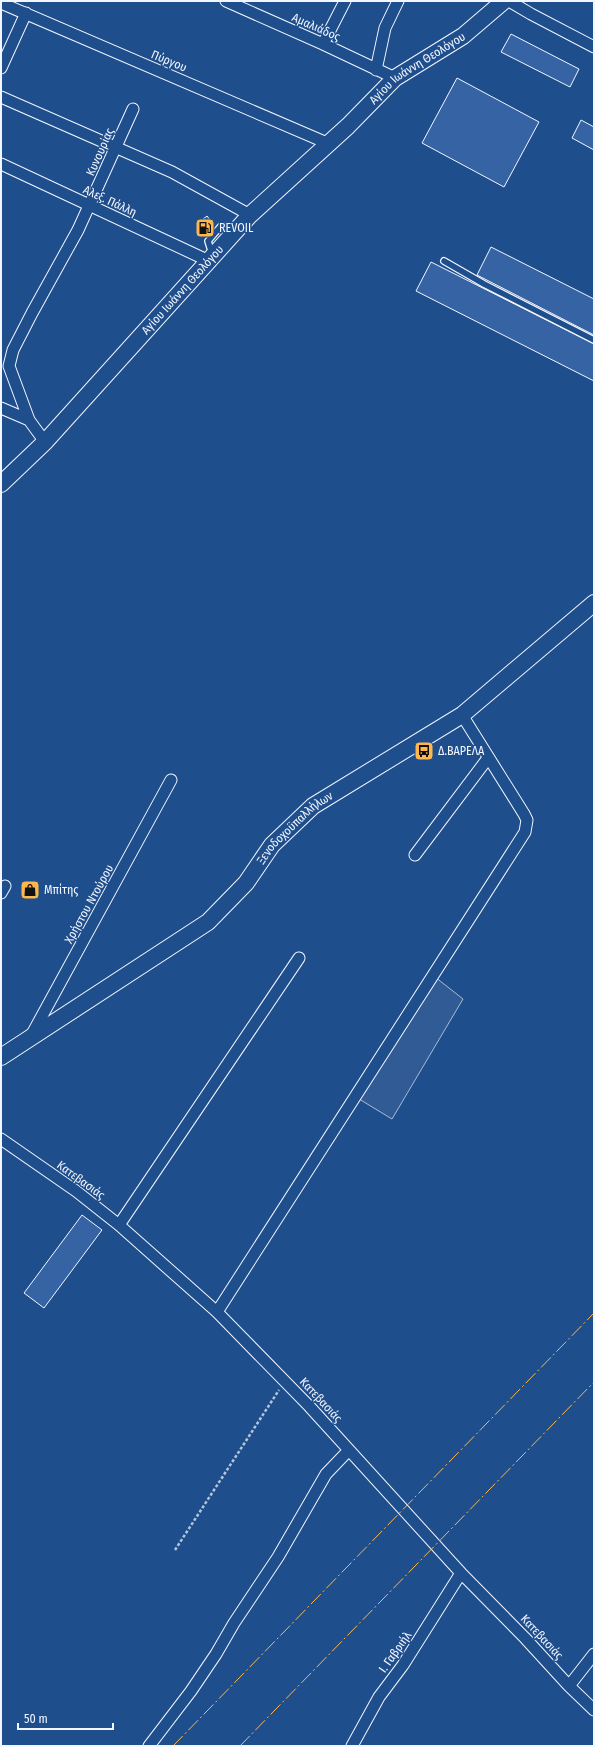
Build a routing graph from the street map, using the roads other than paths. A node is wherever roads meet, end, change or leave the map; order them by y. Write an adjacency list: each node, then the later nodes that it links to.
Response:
1 (226, 1): 8 (street, Αμαλιάδος)
2 (345, 1): 8 (street)
3 (398, 1): 11 (street)
4 (504, 1): 12 (street, Αγίου Ιωάννη Θεολόγου)
5 (510, 1): 9 (street)
6 (1, 3): 7 (street, Πύργου)
7 (26, 13): 10 (street); 15 (street, Πύργου)
8 (323, 44): 11 (street, Αμαλιάδος)
9 (594, 47)
10 (1, 68)
11 (376, 70): 12 (street, Αμαλιάδος)
12 (395, 78): 15 (street, Αγίου Ιωάννη Θεολόγου)
13 (1, 97): 16 (street)
14 (133, 109): 16 (street, Κυνουρίας)
15 (327, 143): 19 (street, Αγίου Ιωάννη Θεολόγου)
16 (116, 146): 18 (street, Κυνουρίας); 19 (street)
17 (1, 164): 18 (street, Αλεξ. Πάλλη)
18 (90, 205): 20 (street, Αλεξ. Πάλλη); 24 (street, Κυνουρίας)
19 (250, 215): 20 (street, Αγίου Ιωάννη Θεολόγου)
20 (211, 259): 25 (street, Αγίου Ιωάννη Θεολόγου)
21 (444, 260): 22 (lane)
22 (594, 340)
23 (1, 408): 24 (street)
24 (29, 420): 25 (street, Κυνουρίας)
25 (45, 442): 26 (street, Αγίου Ιωάννη Θεολόγου)
26 (1, 484)
27 (594, 603): 28 (street, Ξενοδοχοϋπαλλήλων)
28 (462, 716): 29 (street); 33 (street, Ξενοδοχοϋπαλλήλων)
29 (488, 758): 31 (street); 37 (street)
30 (171, 780): 33 (street, Χρήστου Ντούρου)
31 (415, 855)
32 (299, 958): 36 (street)
33 (29, 1040): 34 (street, Ξενοδοχοϋπαλλήλων)
34 (1, 1057)
35 (1, 1139): 36 (street, Κατεβασιάς)
36 (119, 1225): 37 (street, Κατεβασιάς)
37 (217, 1312): 38 (street, Κατεβασιάς)
38 (349, 1450): 39 (street, Κατεβασιάς); 43 (street)
39 (461, 1573): 41 (street, Κατεβασιάς); 44 (street, Ι. Γαβριήλ)
40 (594, 1654): 41 (street)
41 (569, 1686): 42 (street, Κατεβασιάς)
42 (594, 1710)
43 (149, 1746)
44 (352, 1746)

